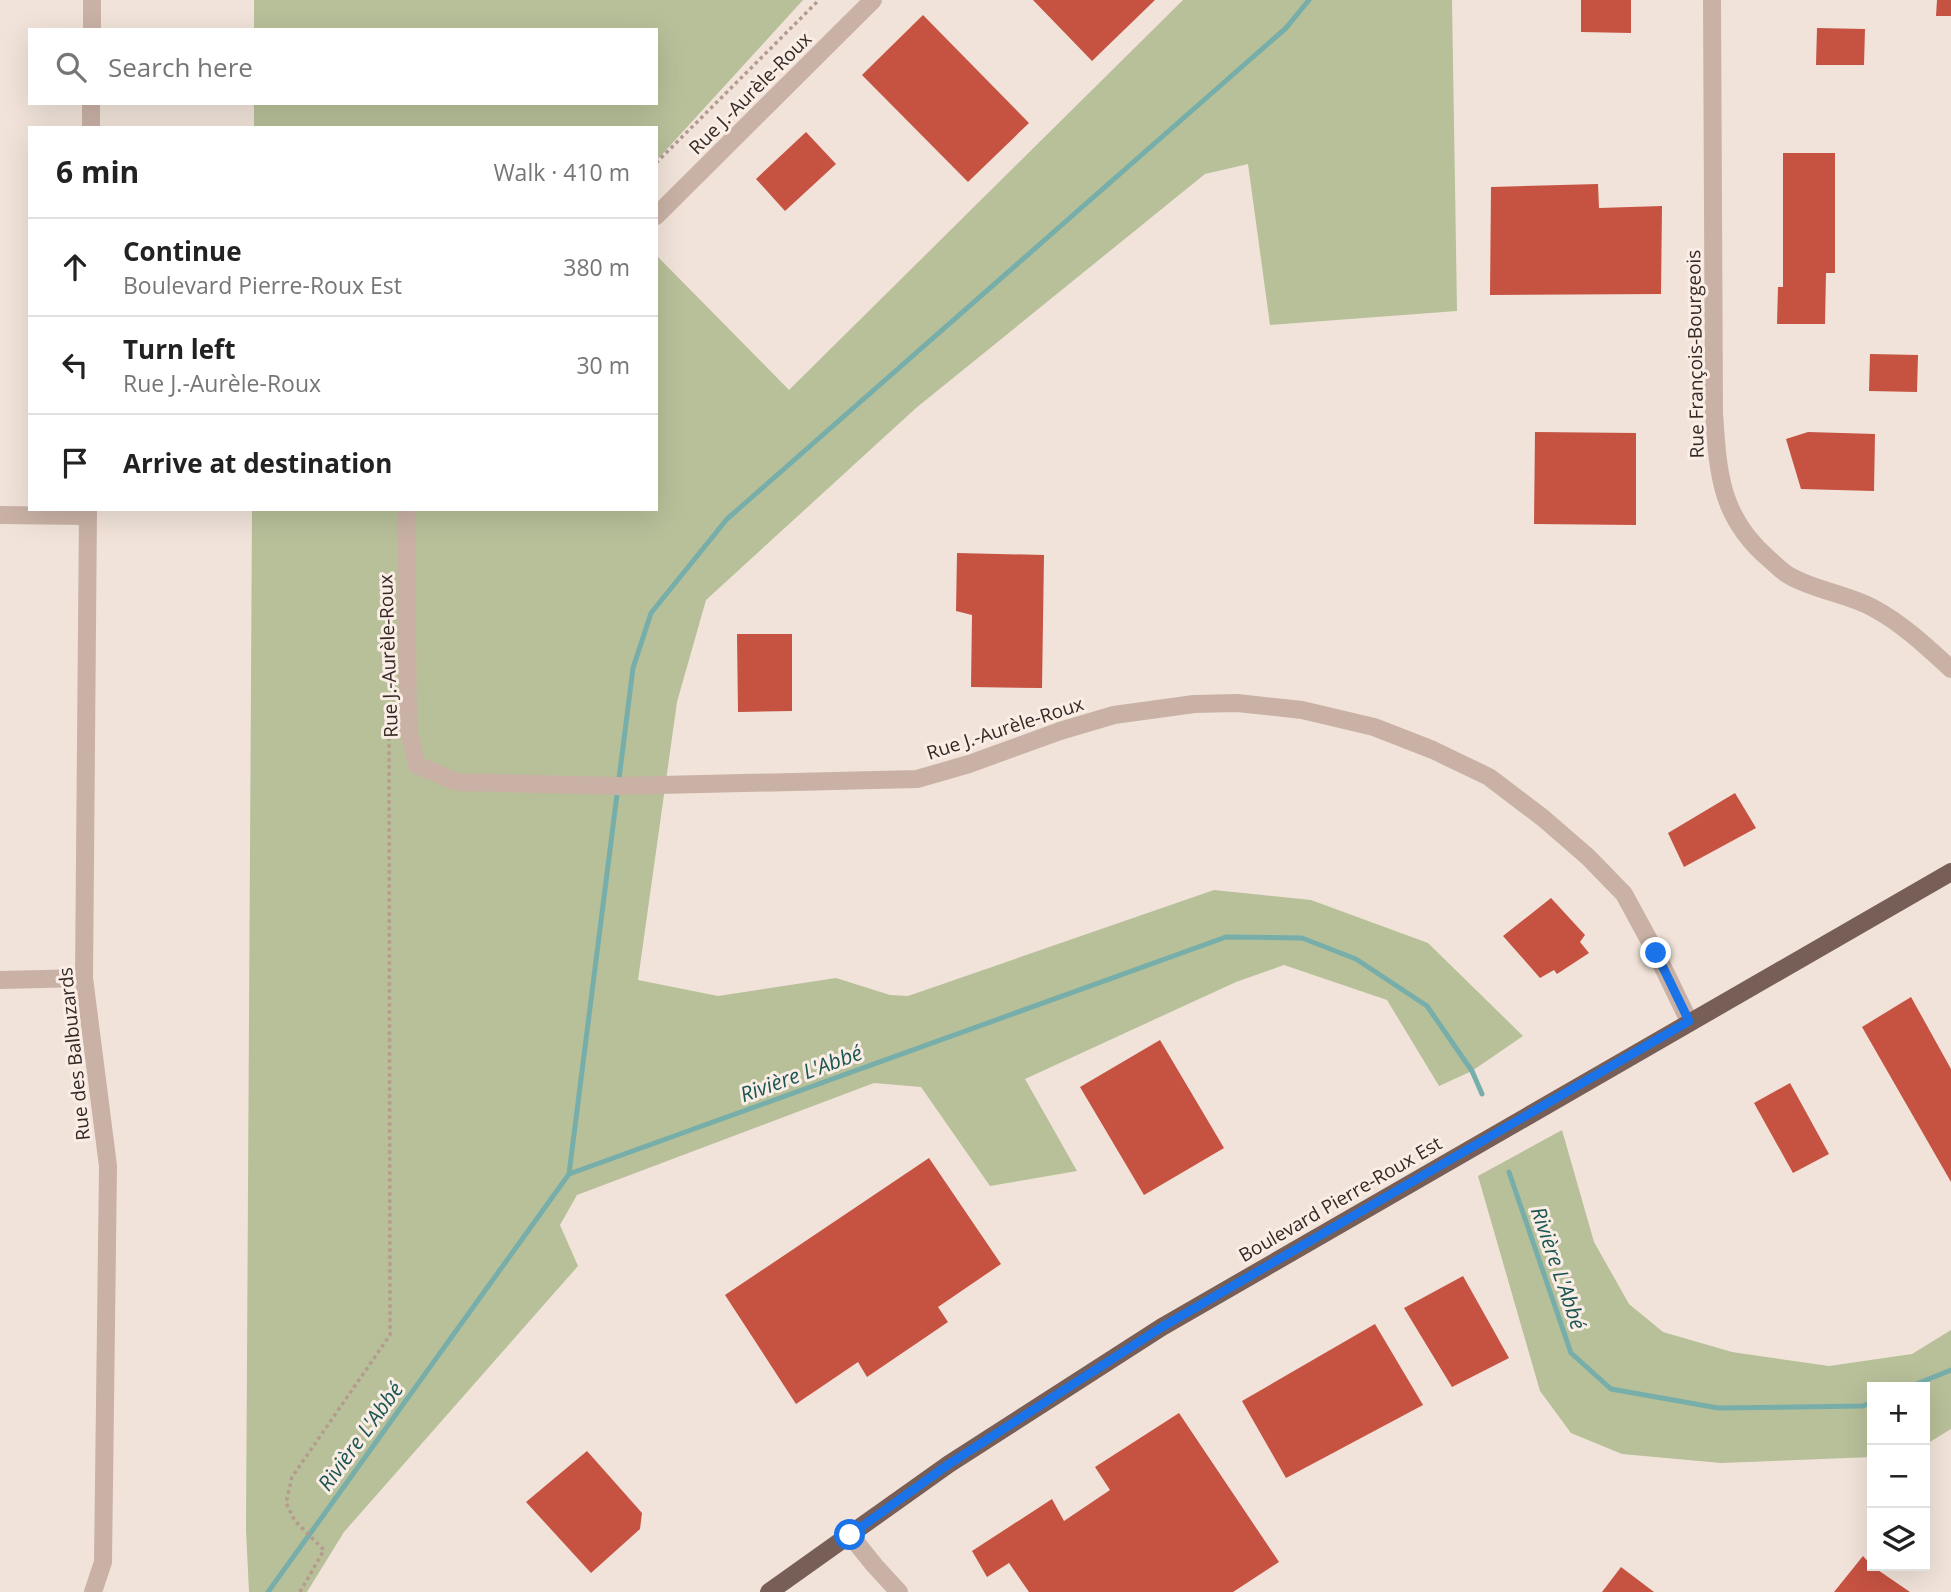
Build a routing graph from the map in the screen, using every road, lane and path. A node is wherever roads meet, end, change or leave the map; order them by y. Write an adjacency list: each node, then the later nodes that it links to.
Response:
1 (92, 0): 5 (street)
2 (820, 0): 8 (path)
3 (873, 0): 9 (street, Rue J.-Aurèle-Roux)
4 (1712, 0): 13 (street, Rue François-Bourgeois)
5 (92, 28)
6 (91, 105): 7 (street)
7 (91, 126)
8 (658, 161)
9 (658, 214)
10 (406, 511): 18 (street, Rue J.-Aurèle-Roux)
11 (88, 512): 12 (street); 16 (street, Rue des Balbuzards)
12 (0, 515)
13 (1951, 669)
14 (389, 725): 21 (path)
15 (1951, 872): 18 (main road, Boulevard Pierre-Roux Est)
16 (84, 978): 17 (street); 20 (street, Rue des Balbuzards)
17 (0, 980)
18 (1689, 1021): 19 (main road, Boulevard Pierre-Roux Est)
19 (850, 1535): 22 (main road, Boulevard Pierre-Roux Est); 23 (street)
20 (93, 1592)
21 (300, 1592)
22 (769, 1592)
23 (899, 1592)

